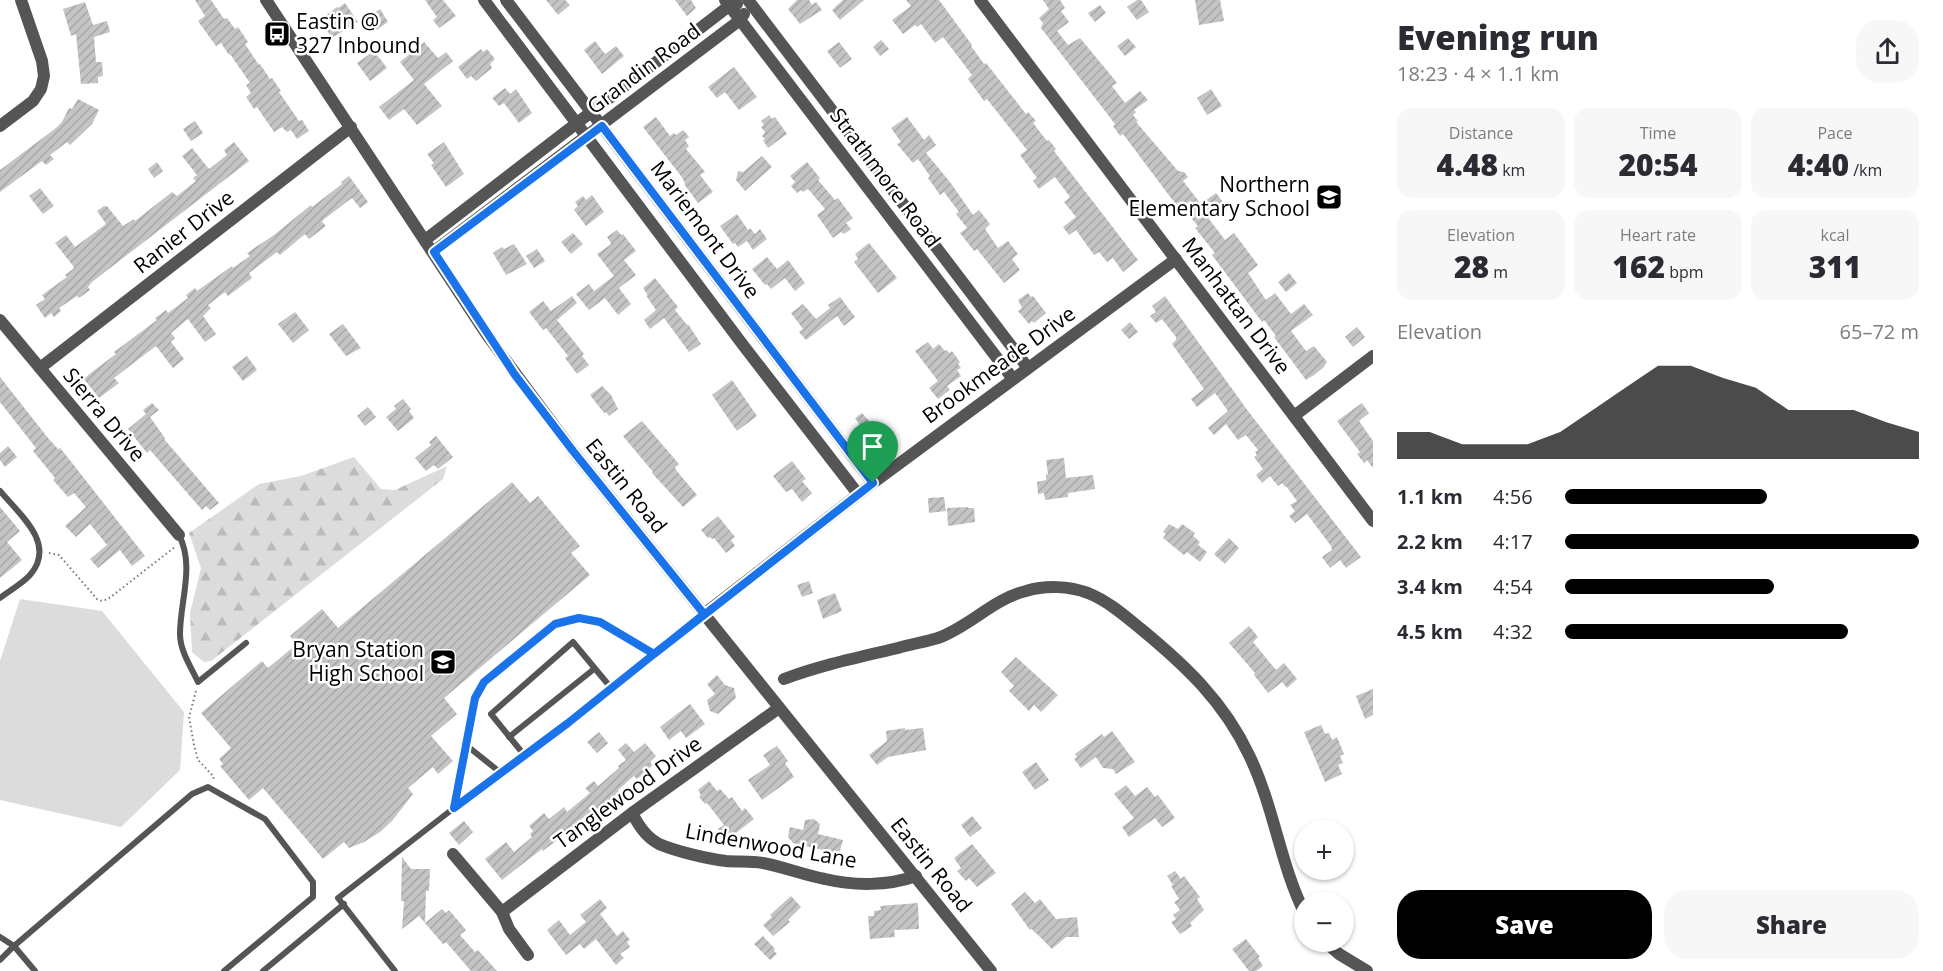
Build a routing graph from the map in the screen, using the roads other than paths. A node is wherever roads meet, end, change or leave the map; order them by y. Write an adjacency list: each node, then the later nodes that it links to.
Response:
1 (21, 0): 11 (street)
2 (266, 0): 13 (street, Eastin Road)
3 (484, 0): 10 (street, Mariemont Drive)
4 (506, 0): 9 (street, Mariemont Drive)
5 (980, 0): 17 (street, Manhattan Drive)
6 (749, 1): 7 (street, Grandin Road); 8 (street, Grandin Road); 23 (street, Strathmore Road)
7 (727, 3): 8 (street, Strathmore Road); 9 (street, Grandin Road)
8 (740, 20): 12 (street, Grandin Road); 24 (street, Strathmore Road)
9 (591, 112): 10 (street, Grandin Road); 12 (street, Mariemont Drive)
10 (576, 123): 14 (street, Mariemont Drive); 15 (street, Grandin Road)
11 (0, 126)
12 (602, 126): 14 (street, Grandin Road); 19 (street, Mariemont Drive)
13 (351, 127): 15 (street, Eastin Road); 22 (street, Ranier Drive)
14 (587, 137): 16 (street, Grandin Road); 20 (street, Mariemont Drive)
15 (425, 240): 16 (street, Eastin Road)
16 (434, 252): 32 (street, Eastin Road)
17 (1176, 259): 23 (street, Brookmeade Drive); 25 (street, Manhattan Drive)
18 (0, 320): 22 (street, Sierra Drive)
19 (758, 333): 20 (street); 26 (street, Mariemont Drive)
20 (742, 345): 28 (street, Mariemont Drive)
21 (1373, 356): 25 (street)
22 (40, 368): 30 (street, Sierra Drive)
23 (1028, 368): 24 (street, Brookmeade Drive)
24 (1013, 379): 26 (street, Brookmeade Drive)
25 (1294, 416): 29 (street, Manhattan Drive)
26 (873, 483): 28 (street, Brookmeade Drive)
27 (0, 491): 31 (lane)
28 (858, 494): 32 (street, Brookmeade Drive)
29 (1373, 521)
30 (180, 538): 33 (lane)
31 (0, 598)
32 (704, 614): 34 (lane); 38 (street, Eastin Road)
33 (246, 643)
34 (654, 654): 37 (lane); 40 (lane)
35 (594, 669): 37 (lane); 39 (lane); 39 (lane)
36 (784, 679): 47 (street)
37 (612, 689): 41 (lane)
38 (779, 708): 44 (street, Tanglewood Drive); 46 (street, Eastin Road)
39 (509, 737): 41 (lane)
40 (466, 745): 42 (lane); 43 (lane)
41 (525, 756): 42 (lane)
42 (501, 773): 43 (lane)
43 (454, 808): 48 (lane)
44 (632, 813): 46 (street, Lindenwood Lane); 49 (street, Tanglewood Drive)
45 (453, 854): 49 (street)
46 (916, 876): 59 (street, Eastin Road)
47 (1296, 892)
48 (344, 904): 57 (lane); 58 (lane)
49 (502, 912): 53 (street)
50 (0, 937): 51 (lane)
51 (14, 946): 54 (lane); 55 (lane); 56 (lane)
52 (1337, 952): 60 (street)
53 (528, 955)
54 (0, 960)
55 (35, 971)
56 (224, 971)
57 (263, 971)
58 (395, 971)
59 (991, 971)
60 (1367, 971)

